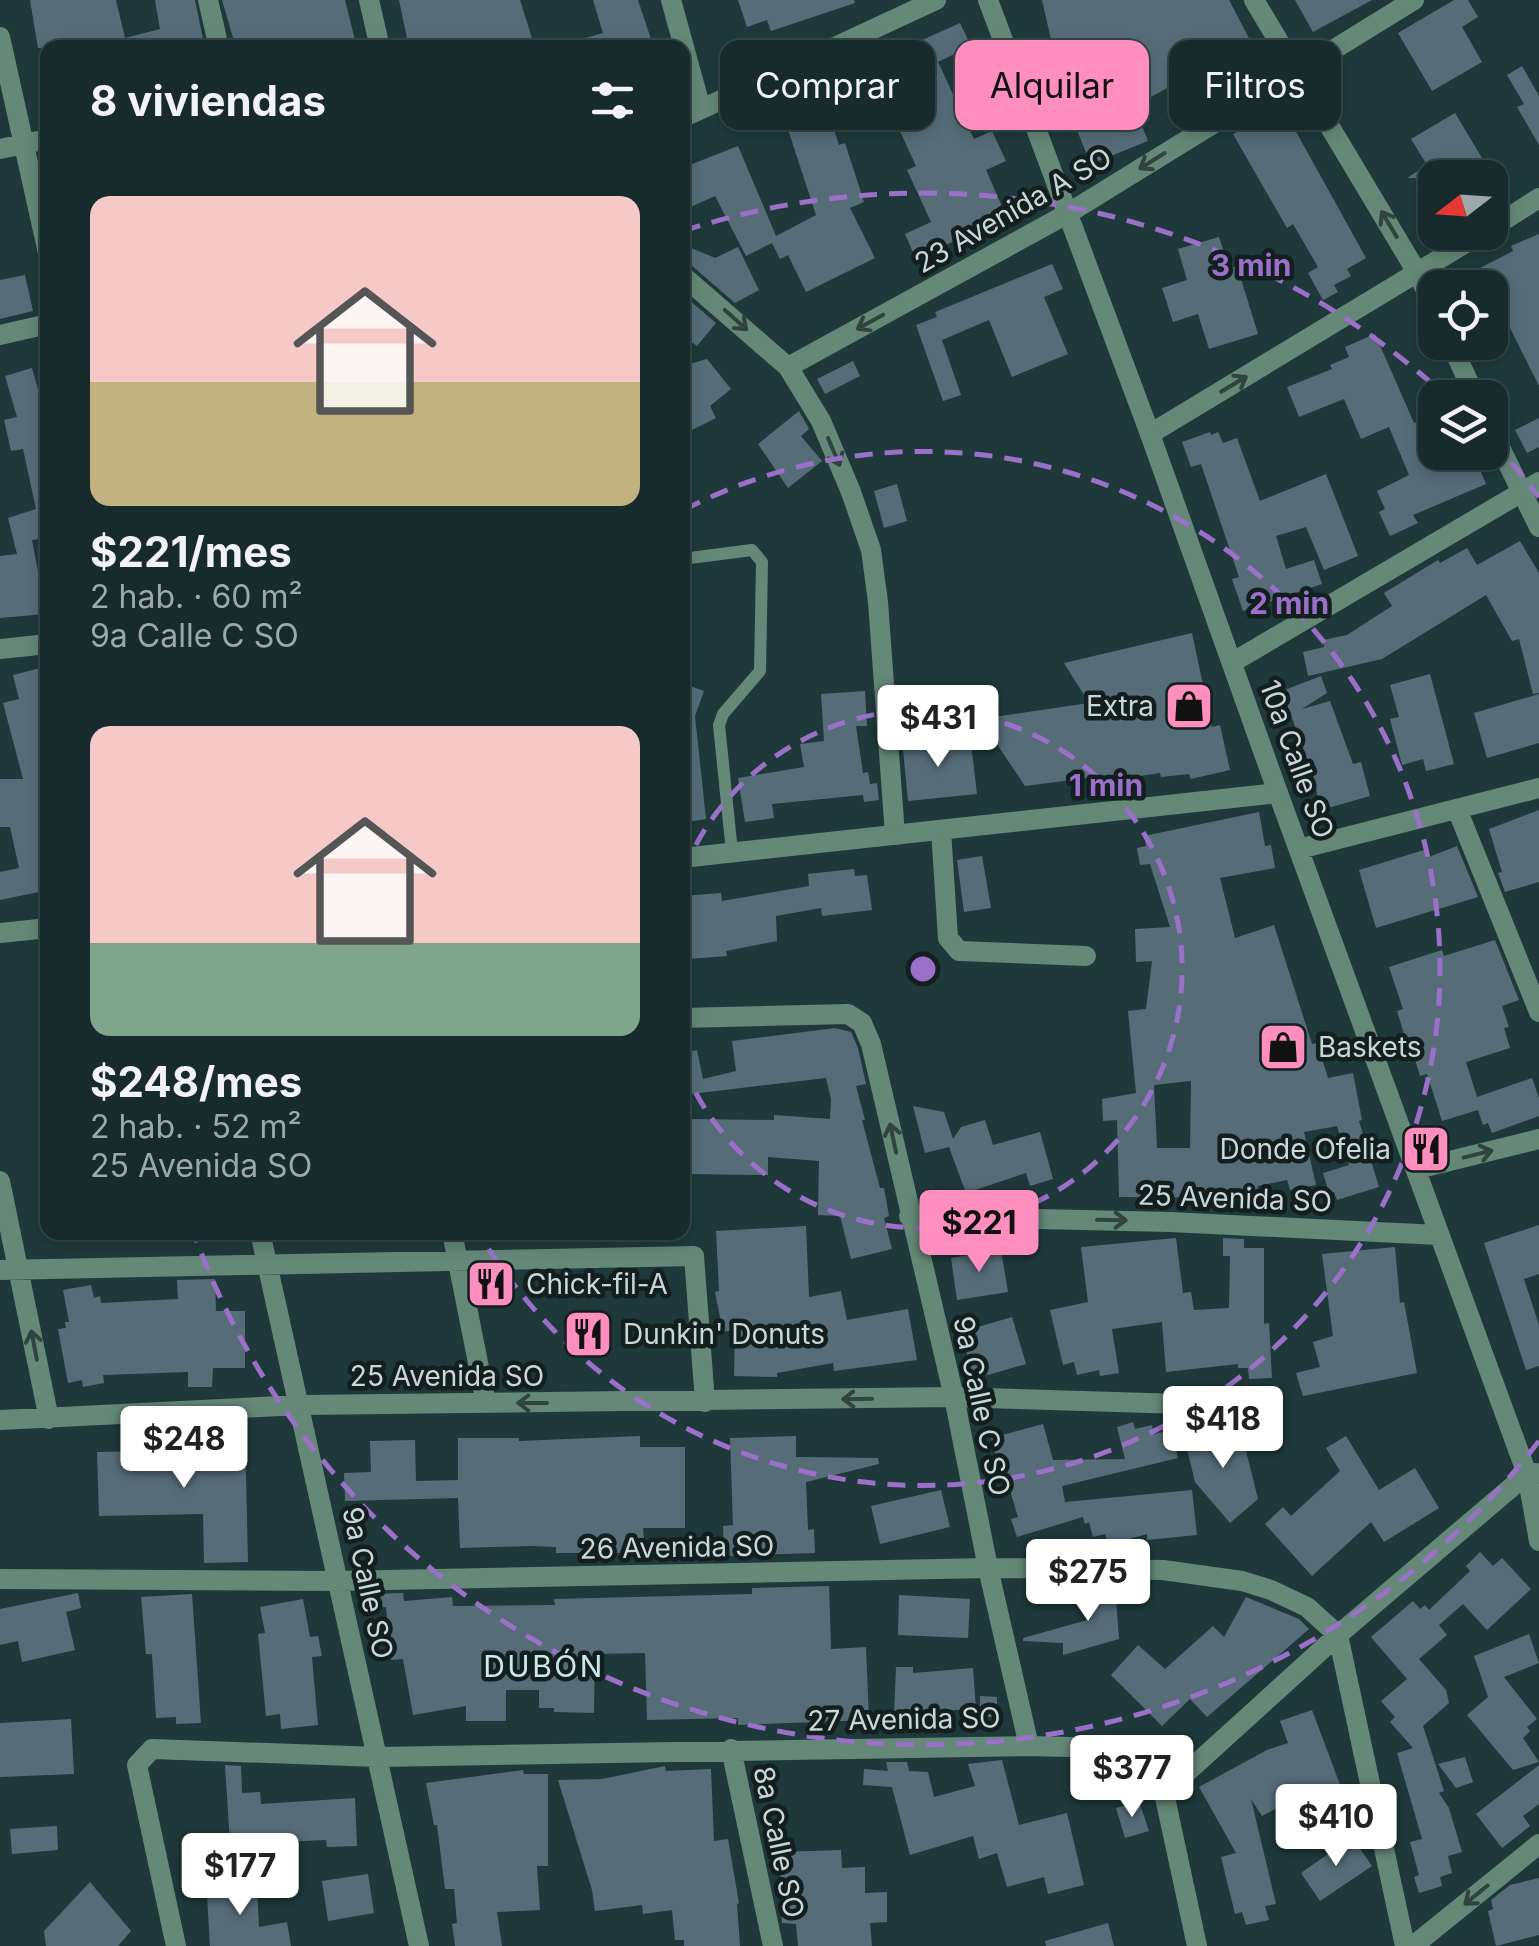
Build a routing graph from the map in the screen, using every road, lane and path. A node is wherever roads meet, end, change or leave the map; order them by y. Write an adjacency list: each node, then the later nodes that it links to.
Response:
1 (208, 0): 9 (street)
2 (369, 0): 10 (street)
3 (670, 0): 11 (street)
4 (936, 0): 14 (street)
5 (988, 0): 21 (street, 10a Calle SO)
6 (1254, 0): 12 (street)
7 (1414, 0): 13 (street, 23 Avenida A SO)
8 (0, 36): 18 (street)
9 (217, 40)
10 (378, 40)
11 (678, 40)
12 (1279, 40)
13 (1341, 45)
14 (692, 114)
15 (1203, 130): 21 (street, 23 Avenida A SO, one-way to 21)
16 (1333, 130): 26 (street, one-way to 16)
17 (40, 140): 18 (street)
18 (24, 144): 19 (street); 22 (street)
19 (0, 149)
20 (1539, 198): 23 (street)
21 (1067, 214): 30 (street, 23 Avenida A SO, one-way to 30); 31 (street, 10a Calle SO)
22 (40, 217)
23 (1508, 218)
24 (1457, 250): 25 (street)
25 (1424, 270)
26 (1418, 274): 31 (street, one-way to 26)
27 (690, 282): 30 (street, one-way to 30)
28 (40, 326): 29 (street)
29 (0, 334)
30 (788, 367): 43 (street, one-way to 43)
31 (1150, 434): 38 (street, 10a Calle SO)
32 (1508, 454): 33 (street)
33 (1530, 487): 34 (street); 38 (street)
34 (1539, 527)
35 (690, 558): 45 (lane)
36 (40, 645): 37 (street)
37 (0, 649)
38 (1233, 662): 40 (street, 10a Calle SO)
39 (1539, 788): 41 (street)
40 (1278, 793): 42 (street); 44 (street, 10a Calle SO)
41 (1457, 809): 44 (street); 50 (street)
42 (941, 830): 43 (street); 49 (street)
43 (895, 835): 45 (street)
44 (1300, 849): 53 (street, 10a Calle SO)
45 (732, 852): 46 (street)
46 (690, 857)
47 (40, 929): 48 (street)
48 (0, 933)
49 (1086, 956)
50 (1539, 1012)
51 (690, 1018): 55 (street, 9a Calle C SO, one-way to 51)
52 (1539, 1139): 53 (street, one-way to 52)
53 (1417, 1170): 56 (street, 10a Calle SO)
54 (0, 1181): 61 (street)
55 (909, 1216): 56 (street, 25 Avenida SO, one-way to 56); 62 (street, 9a Calle C SO)
56 (1439, 1234): 69 (street, 10a Calle SO)
57 (262, 1240): 60 (street, 9a Calle SO)
58 (454, 1240): 59 (street)
59 (458, 1260): 60 (street); 63 (street); 64 (street)
60 (267, 1265): 61 (street); 65 (street, 9a Calle SO)
61 (10, 1270): 68 (street, one-way to 61)
62 (954, 1396): 63 (street, 25 Avenida SO, one-way to 63); 66 (street, 25 Avenida SO); 71 (street, 9a Calle C SO)
63 (705, 1402): 64 (street, 25 Avenida SO, one-way to 64)
64 (486, 1403): 65 (street, 25 Avenida SO)
65 (300, 1404): 68 (street, 25 Avenida SO); 73 (street, 9a Calle SO)
66 (1248, 1406)
67 (0, 1420): 68 (street, 25 Avenida SO)
68 (49, 1420)
69 (1533, 1473): 70 (street, 10a Calle SO); 74 (street)
70 (1539, 1541)
71 (988, 1568): 73 (street, 26 Avenida SO); 74 (street, 26 Avenida SO); 75 (street, 9a Calle C SO)
72 (0, 1580): 73 (street, 26 Avenida SO)
73 (339, 1581): 77 (street, 9a Calle SO)
74 (1338, 1635): 78 (street); 84 (street)
75 (1029, 1746): 76 (street, 27 Avenida SO); 78 (street, 27 Avenida SO)
76 (731, 1749): 77 (street, 27 Avenida SO); 82 (street, 8a Calle SO)
77 (378, 1758): 80 (street, 27 Avenida SO); 81 (street, 9a Calle SO)
78 (1164, 1793): 83 (street)
79 (1539, 1844): 85 (street, one-way to 85)
80 (176, 1946)
81 (419, 1946)
82 (773, 1946)
83 (1197, 1946)
84 (1405, 1946)
85 (1413, 1946)

